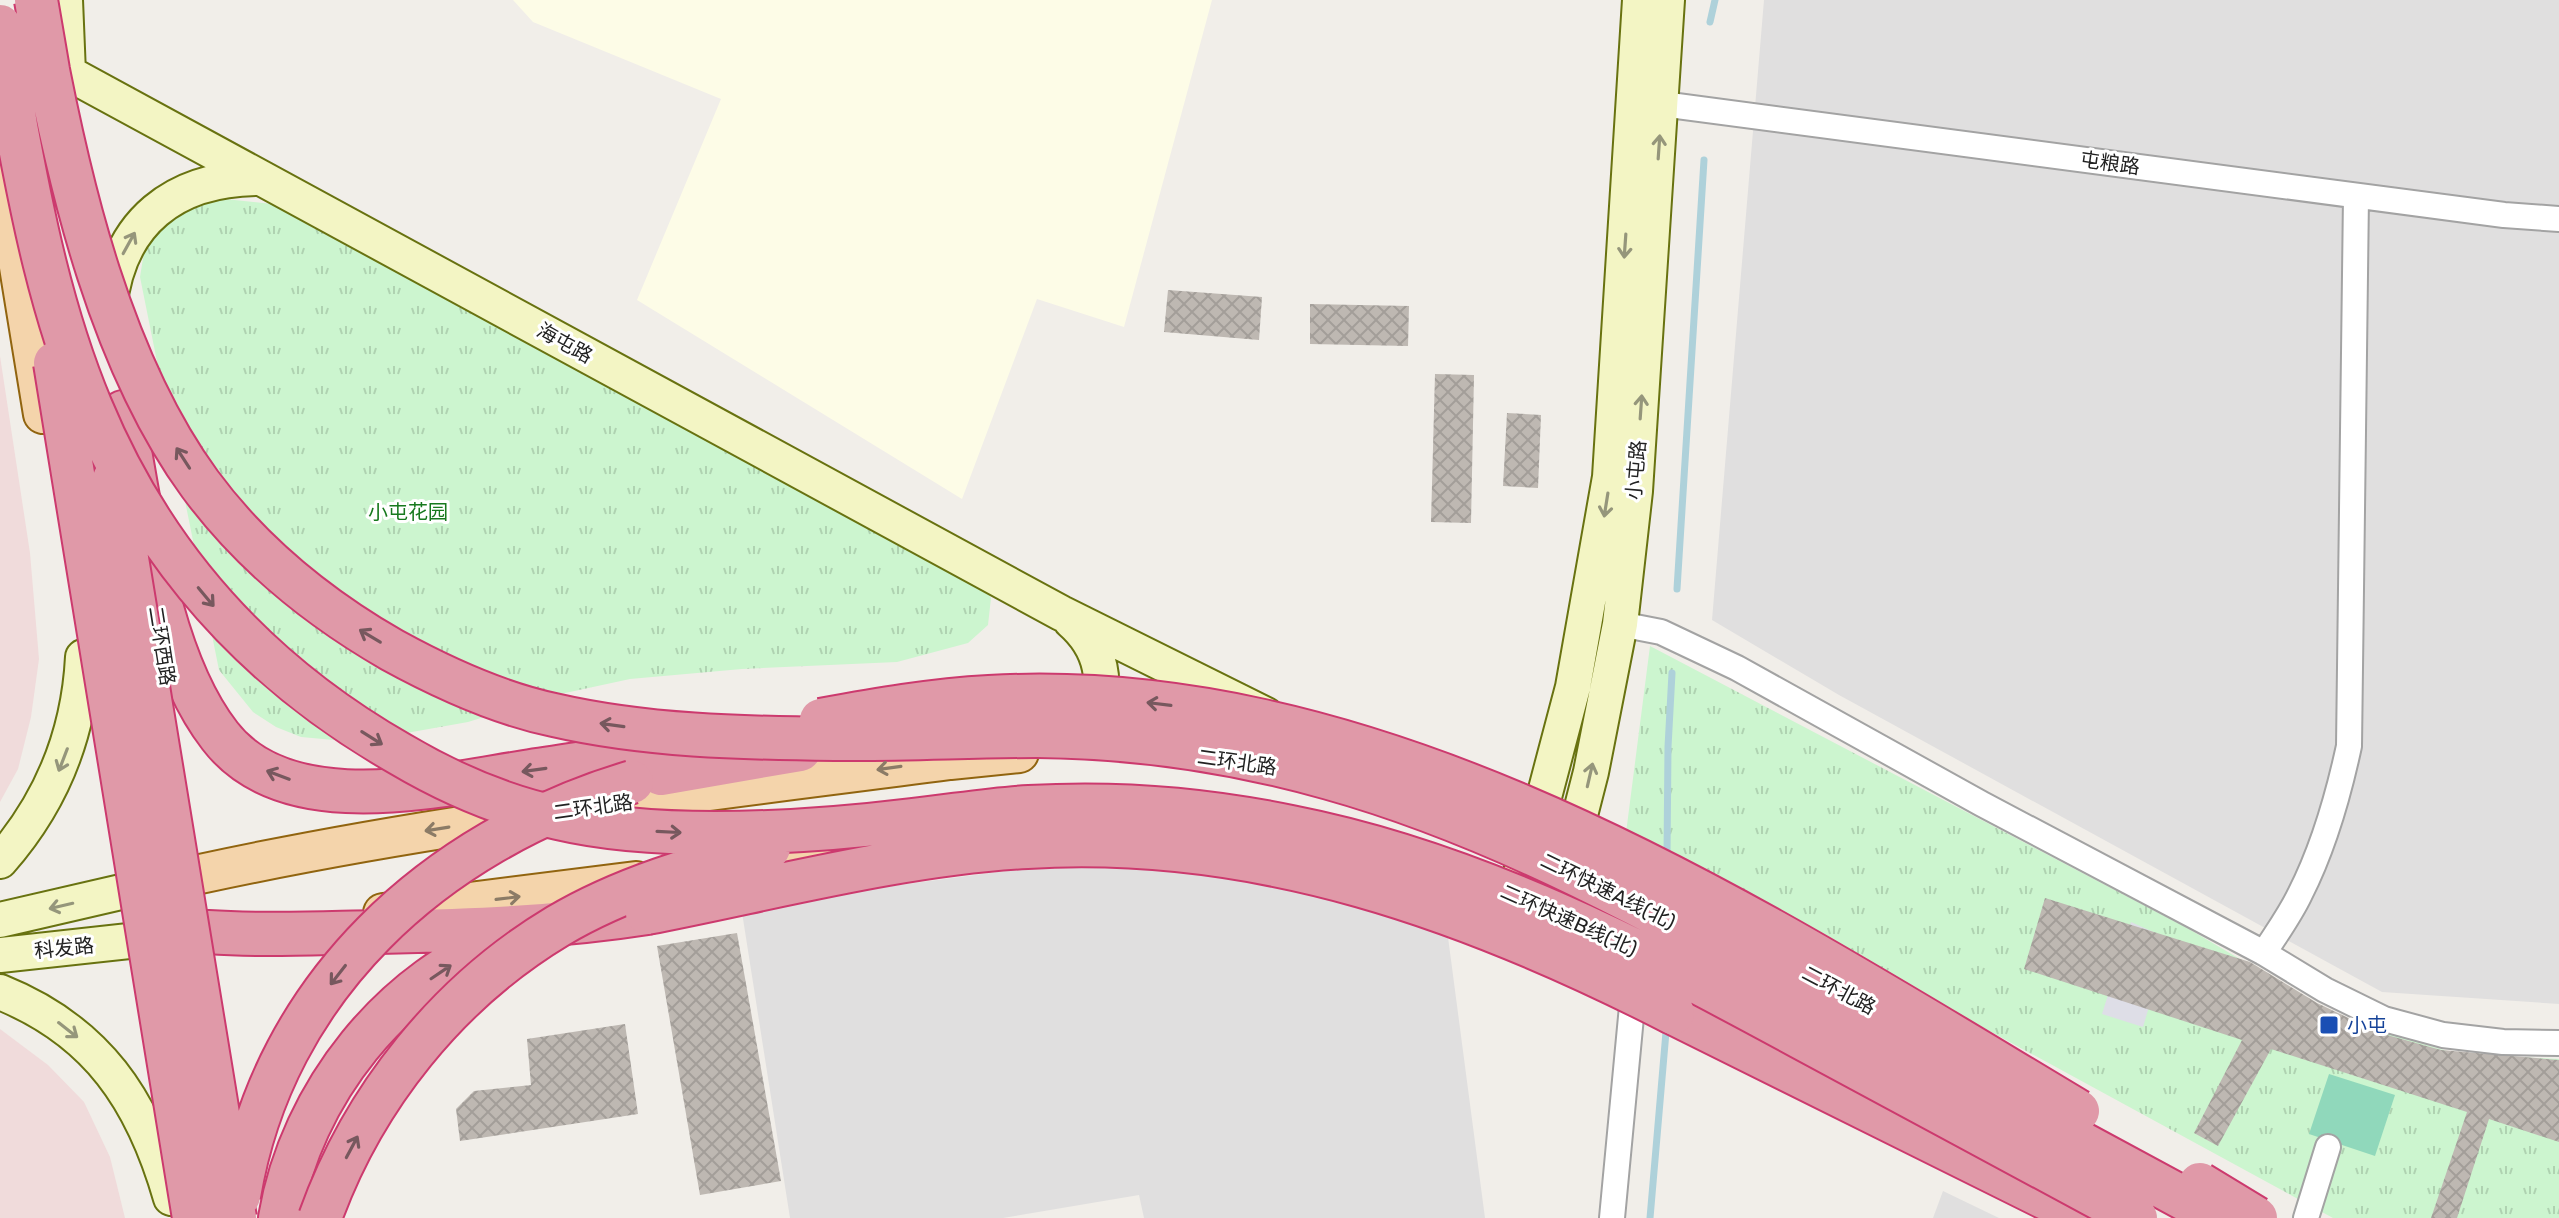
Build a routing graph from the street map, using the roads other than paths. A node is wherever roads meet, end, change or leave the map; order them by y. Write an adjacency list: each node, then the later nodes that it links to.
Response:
1 (36, 0): 7 (highway, bridge)
2 (65, 0): 7 (street)
3 (1640, 0): 22 (street, 小屯路, one-way to 22)
4 (1667, 0): 8 (street, 小屯路)
5 (0, 25): 7 (street, 海屯路); 9 (highway, bridge)
6 (0, 54): 7 (street, 海屯路)
7 (56, 59): 10 (street, 海屯路); 13 (main road, 二环西路); 19 (highway, one-way to 7, bridge); 40 (highway, bridge)
8 (1662, 104): 11 (street, 屯粮路); 17 (street, 小屯路, one-way to 8)
9 (7, 132): 15 (highway, bridge); 18 (main road); 39 (highway, bridge)
10 (260, 178): 13 (street, one-way to 10); 16 (street, 海屯路)
11 (2356, 196): 12 (street, 屯粮路); 33 (street)
12 (2559, 219)
13 (108, 318): 14 (main road, 二环西路)
14 (123, 412): 15 (highway); 25 (main road, 二环西路)
15 (141, 507): 21 (highway, one-way to 21, bridge); 49 (highway, one-way to 15, bridge)
16 (1061, 613): 20 (street); 22 (street)
17 (1620, 624): 23 (street, 小屯路, one-way to 17); 33 (street)
18 (83, 657): 24 (street, one-way to 24); 26 (main road)
19 (941, 739): 40 (highway, one-way to 40, bridge); 48 (highway, 二环快速A线(北), bridge)
20 (1055, 751): 22 (main road, 二环北路); 25 (main road, 二环北路, one-way to 25)
21 (947, 815): 43 (highway, one-way to 21, bridge); 47 (highway, 二环快速B线(北), bridge)
22 (1526, 837): 23 (main road, 二环北路); 27 (street, 小屯路)
23 (1570, 854): 30 (street, 小屯路); 49 (main road, 二环北路)
24 (0, 861)
25 (199, 874): 26 (main road, 二环北路); 31 (main road, 二环西路)
26 (121, 892): 28 (street, 科发路, one-way to 28); 32 (main road)
27 (1508, 915): 30 (main road); 31 (main road, one-way to 27)
28 (0, 920)
29 (550, 925): 31 (highway); 42 (highway, one-way to 29); 45 (highway, bridge)
30 (1548, 931): 35 (main road)
31 (208, 932): 32 (main road); 41 (main road, 二环西路)
32 (129, 941): 34 (street, 科发路); 39 (main road)
33 (2264, 953): 37 (street)
34 (0, 955)
35 (1635, 971): 44 (street); 46 (main road)
36 (0, 992): 39 (street, one-way to 39)
37 (2559, 1043)
38 (2328, 1147): 50 (street)
39 (180, 1211)
40 (235, 1218)
41 (255, 1218)
42 (280, 1218)
43 (320, 1218)
44 (1612, 1218)
45 (2086, 1218)
46 (2094, 1218)
47 (2136, 1218)
48 (2220, 1218)
49 (2258, 1218)
50 (2306, 1218)

